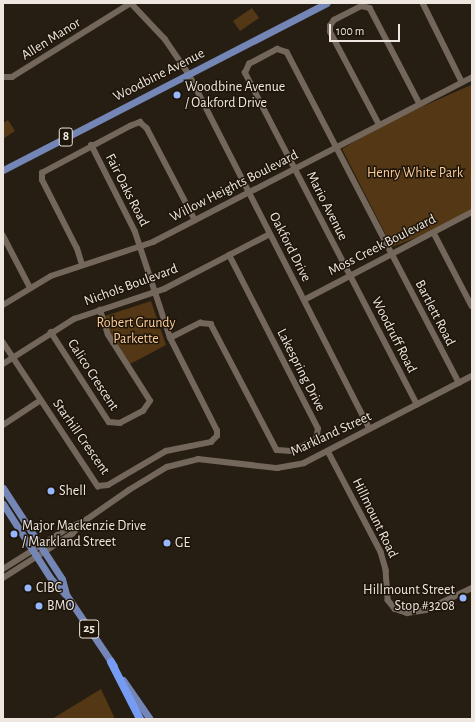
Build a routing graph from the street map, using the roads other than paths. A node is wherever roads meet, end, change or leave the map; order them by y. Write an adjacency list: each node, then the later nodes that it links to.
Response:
1 (131, 3): 4 (street, Oakford Drive); 5 (street, Allen Manor)
2 (326, 3): 4 (main road, Woodbine Avenue / 8)
3 (423, 3): 7 (street)
4 (189, 74): 13 (main road, Woodbine Avenue / 8); 14 (street, Oakford Drive)
5 (3, 77)
6 (472, 77): 7 (street, Willow Heights Boulevard)
7 (462, 82): 8 (street, Willow Heights Boulevard)
8 (420, 104): 9 (street, Willow Heights Boulevard); 9 (street)
9 (378, 125): 11 (street, Willow Heights Boulevard)
10 (91, 145): 16 (street); 20 (street, Fair Oaks Road); 23 (street)
11 (336, 147): 12 (street, Willow Heights Boulevard); 12 (street, Mario Avenue); 21 (street, Bartlett Road)
12 (294, 169): 14 (street, Willow Heights Boulevard); 24 (street, Mario Avenue)
13 (3, 170)
14 (248, 192): 16 (street, Willow Heights Boulevard); 19 (street, Oakford Drive)
15 (472, 212): 17 (street, Moss Creek Boulevard)
16 (195, 220): 20 (street, Willow Heights Boulevard)
17 (434, 233): 21 (street, Moss Creek Boulevard); 29 (street)
18 (3, 234): 25 (street)
19 (270, 234): 22 (street, Nichols Boulevard); 27 (street, Oakford Drive)
20 (140, 247): 23 (street, Willow Heights Boulevard); 26 (street, Starhill Crescent)
21 (391, 254): 24 (street, Moss Creek Boulevard); 37 (street, Bartlett Road)
22 (229, 255): 26 (street, Nichols Boulevard); 32 (street, Lakespring Drive)
23 (82, 265): 25 (street, Willow Heights Boulevard)
24 (350, 276): 27 (street, Moss Creek Boulevard); 39 (street, Woodruff Road)
25 (30, 287): 28 (street, Willow Heights Boulevard)
26 (155, 292): 30 (street, Nichols Boulevard); 32 (street, Starhill Crescent)
27 (304, 300): 41 (street, Oakford Drive)
28 (3, 305)
29 (472, 306)
30 (100, 310): 31 (street, Nichols Boulevard); 31 (street, Calico Crescent)
31 (52, 332): 34 (street, Nichols Boulevard)
32 (170, 338): 38 (street, Starhill Crescent)
33 (3, 342): 34 (street, Starhill Crescent)
34 (13, 358): 35 (street, Nichols Boulevard); 38 (street, Starhill Crescent)
35 (3, 364)
36 (472, 376): 37 (street, Markland Street)
37 (459, 383): 39 (street, Markland Street)
38 (41, 400): 40 (street)
39 (417, 405): 41 (street, Markland Street)
40 (3, 425)
41 (370, 429): 42 (street, Markland Street)
42 (328, 451): 45 (street, Markland Street); 52 (street, Hillmount Road)
43 (3, 488): 46 (main road, 25)
44 (3, 504): 47 (main road, 25)
45 (86, 520): 46 (street, Markland Street); 48 (street, Markland Street)
46 (40, 545): 47 (street, Markland Street); 48 (main road, 25)
47 (33, 550): 49 (main road, 25); 50 (street, Markland Street)
48 (44, 552): 49 (street, Markland Street); 53 (main road, 25)
49 (37, 556): 51 (street, Markland Street); 53 (main road, 25)
50 (3, 569)
51 (3, 578)
52 (472, 588)
53 (67, 596): 54 (main road, 25)
54 (111, 662): 55 (highway); 56 (main road, 25)
55 (140, 719)
56 (150, 719)

